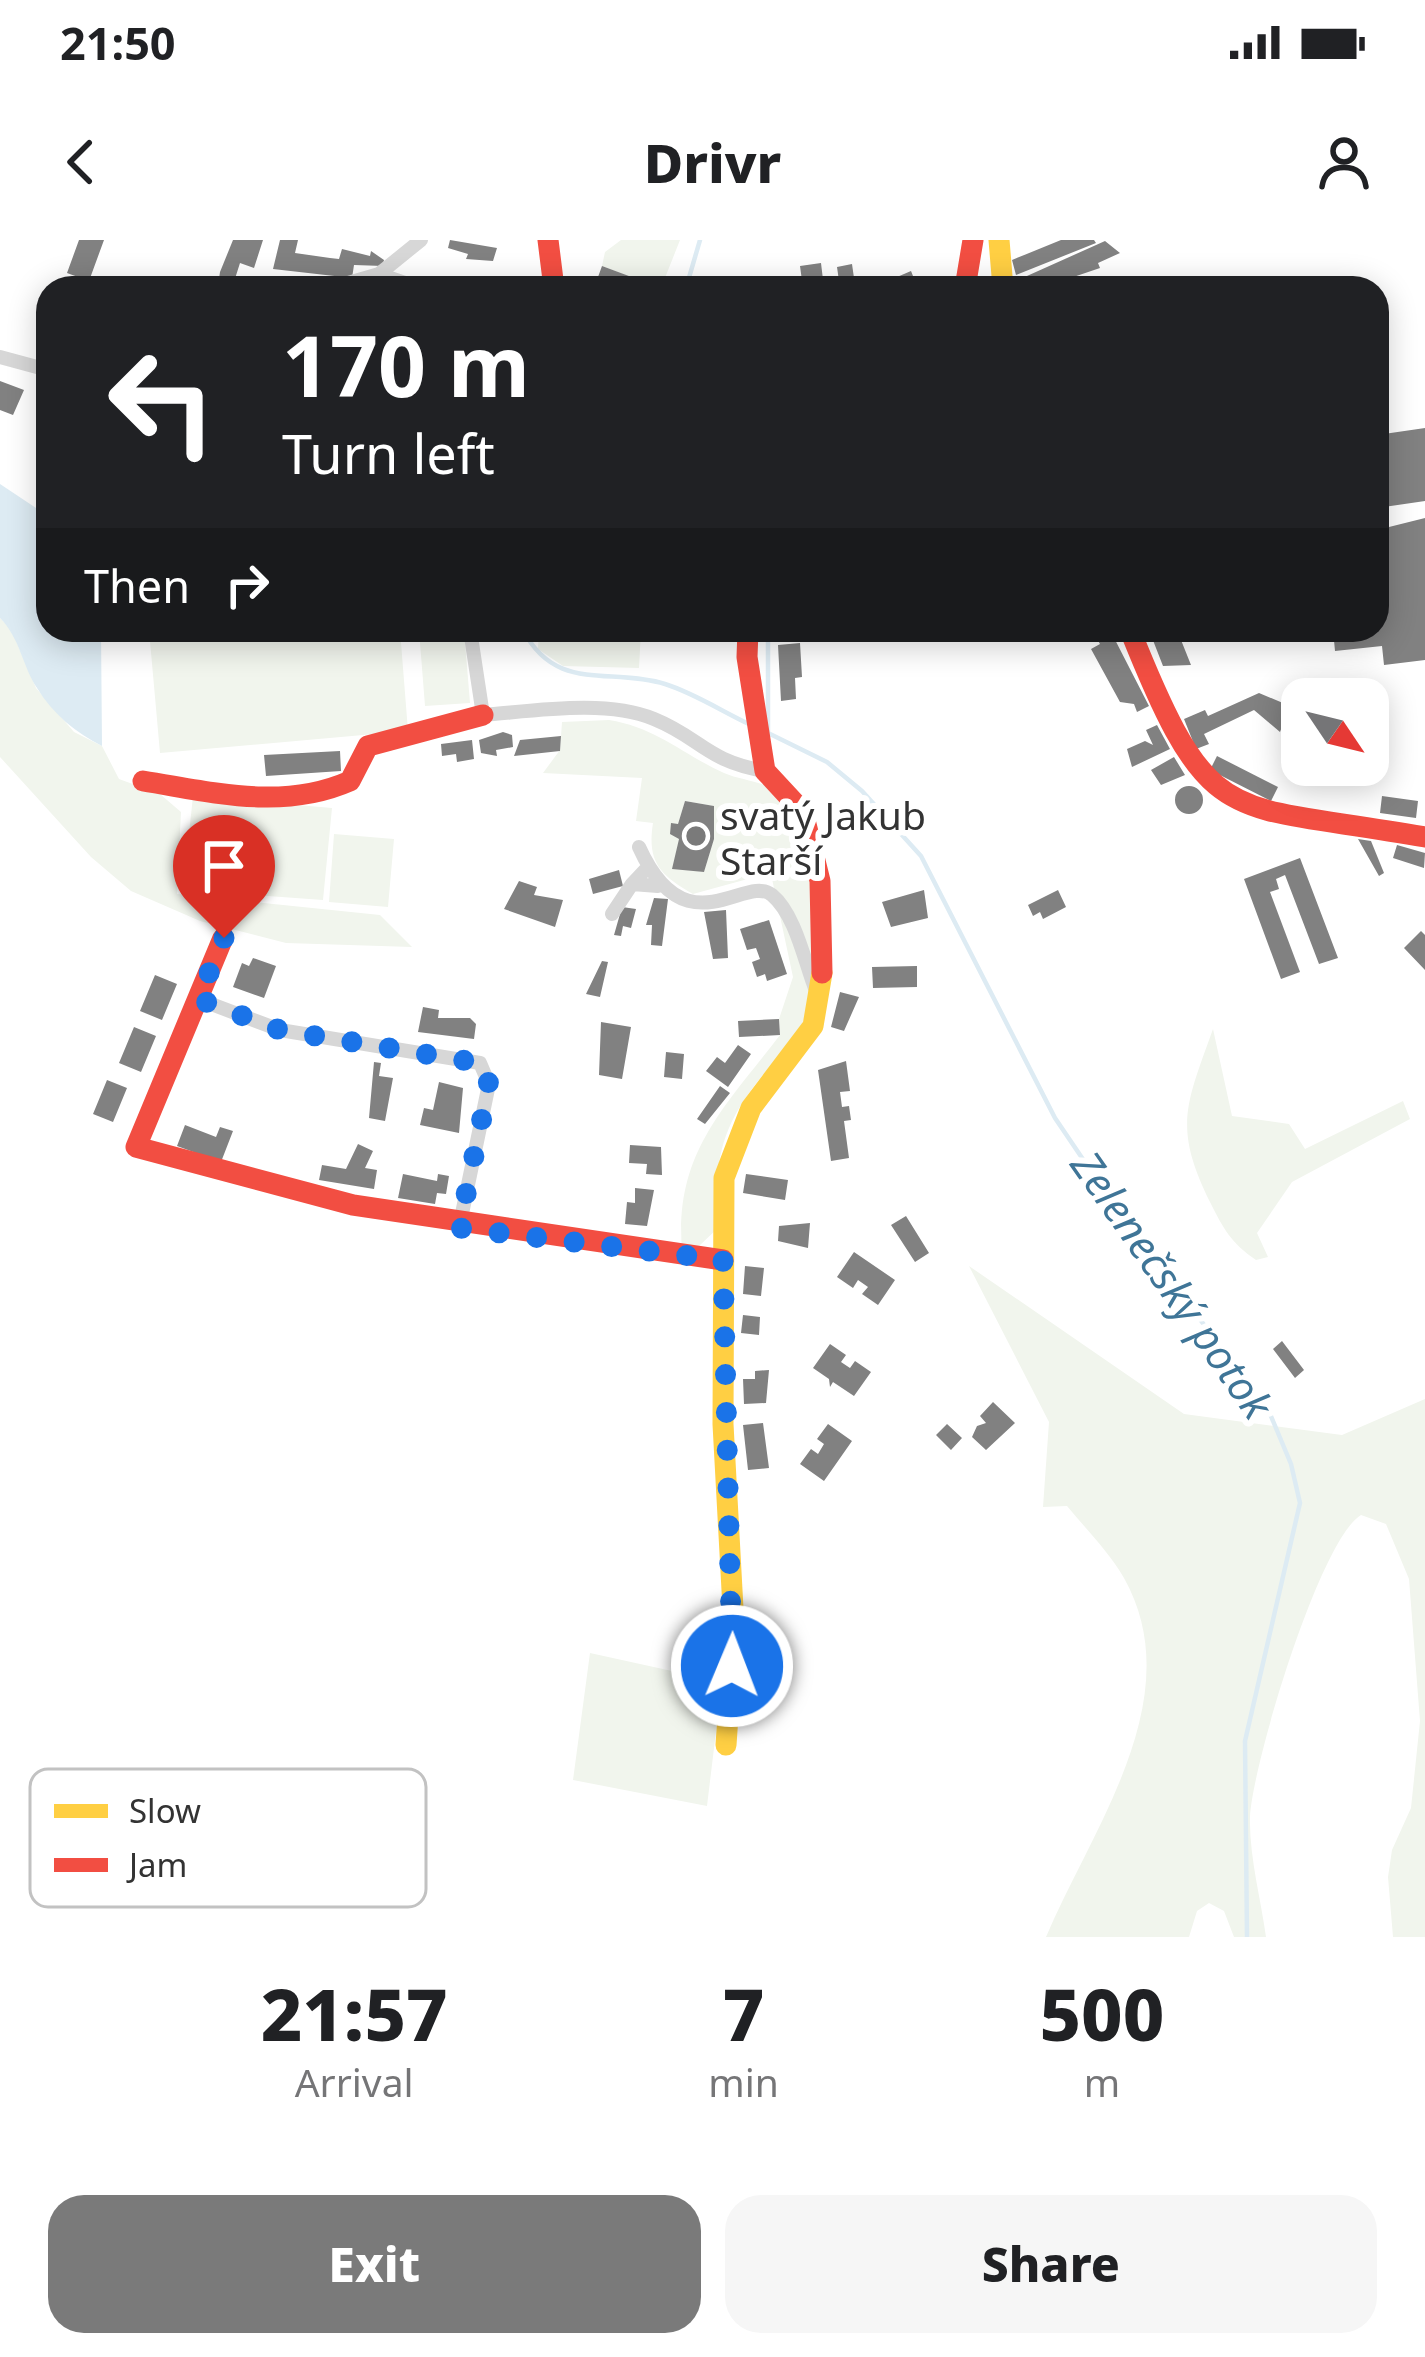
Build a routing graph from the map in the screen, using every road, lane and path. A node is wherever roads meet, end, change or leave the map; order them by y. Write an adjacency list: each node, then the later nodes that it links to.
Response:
1 (421, 240): 5 (street)
2 (548, 240): 8 (street)
3 (973, 240): 9 (street)
4 (998, 240): 10 (street)
5 (379, 274): 6 (street); 7 (street)
6 (372, 276)
7 (385, 276)
8 (552, 276)
9 (967, 276)
10 (1002, 276)
11 (0, 357): 12 (street)
12 (36, 367)
13 (472, 642): 16 (street)
14 (749, 642): 17 (street)
15 (1135, 642): 19 (street)
16 (483, 715): 17 (street); 18 (street)
17 (765, 771): 26 (street)
18 (143, 781)
19 (1425, 837)
20 (639, 847): 21 (street)
21 (648, 867): 22 (street); 23 (street)
22 (632, 884): 23 (street); 24 (street)
23 (658, 886): 26 (street)
24 (612, 914)
25 (224, 938): 27 (street)
26 (818, 996): 29 (street)
27 (198, 999): 28 (street); 28 (street)
28 (459, 1228): 29 (street)
29 (723, 1260): 30 (street)
30 (726, 1745)

